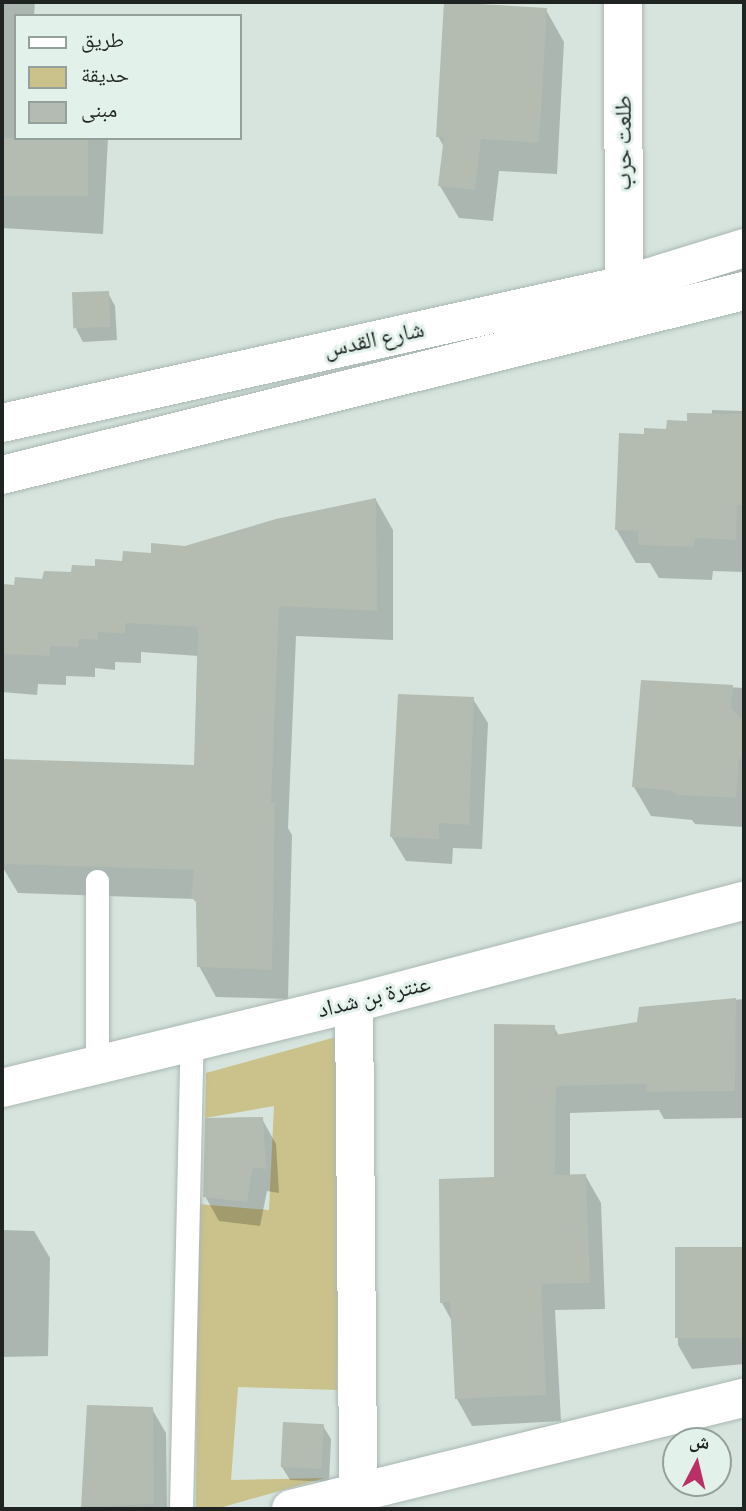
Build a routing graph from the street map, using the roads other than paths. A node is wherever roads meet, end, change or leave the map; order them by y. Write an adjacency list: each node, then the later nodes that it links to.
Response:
1 (623, 2): 3 (street, طلعت حرب)
2 (744, 248): 3 (street, شارع القدس)
3 (624, 285): 5 (street, شارع القدس)
4 (744, 291): 6 (street)
5 (2, 423)
6 (2, 475)
7 (97, 881): 11 (lane)
8 (744, 901): 9 (street, عنترة بن شداد)
9 (354, 1003): 10 (street, عنترة بن شداد); 14 (street)
10 (192, 1042): 11 (street, عنترة بن شداد); 15 (lane)
11 (97, 1065): 12 (street, عنترة بن شداد)
12 (2, 1088)
13 (744, 1398): 14 (street)
14 (358, 1492): 16 (street)
15 (181, 1509)
16 (291, 1509)

